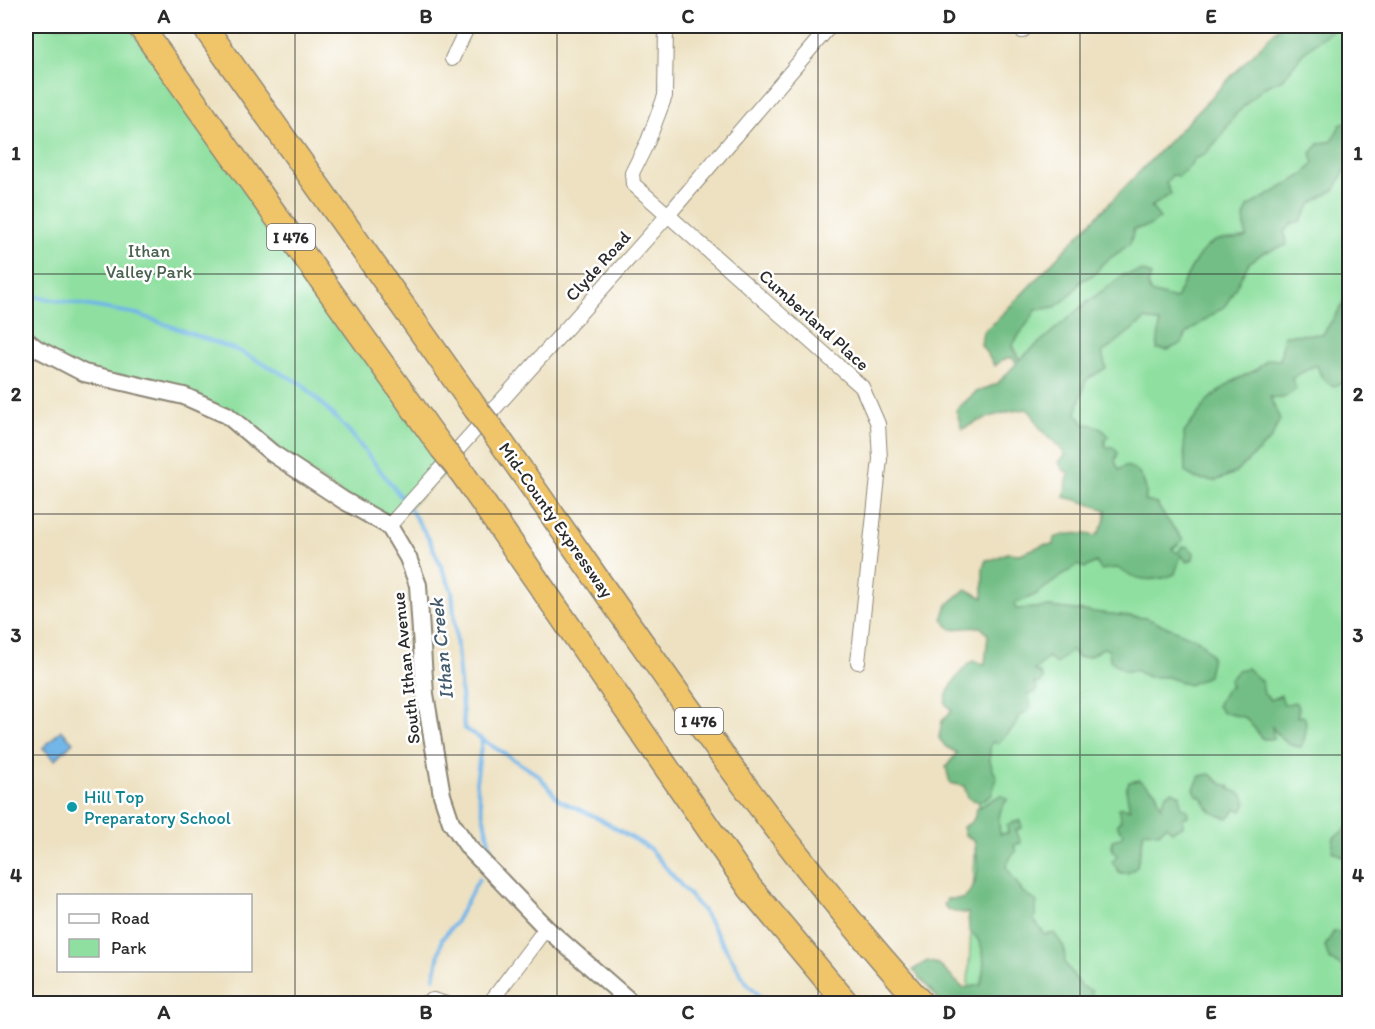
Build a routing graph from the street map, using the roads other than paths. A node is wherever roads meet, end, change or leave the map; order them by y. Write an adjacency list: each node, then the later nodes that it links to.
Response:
1 (140, 26): 16 (highway, I 476, bridge)
2 (204, 26): 17 (highway, Mid-County Expressway / I 476, bridge)
3 (468, 26): 6 (street)
4 (666, 26): 7 (street, Cumberland Place)
5 (830, 26): 7 (street, Clyde Road)
6 (452, 59)
7 (668, 214): 9 (street, Clyde Road); 10 (street, Cumberland Place)
8 (26, 340): 9 (street, South Ithan Avenue)
9 (389, 526): 11 (street, South Ithan Avenue)
10 (858, 662)
11 (546, 928): 14 (street); 15 (street, South Ithan Avenue)
12 (421, 1004): 13 (street)
13 (446, 1004)
14 (489, 1004)
15 (633, 1004)
16 (847, 1004)
17 (922, 1004)

